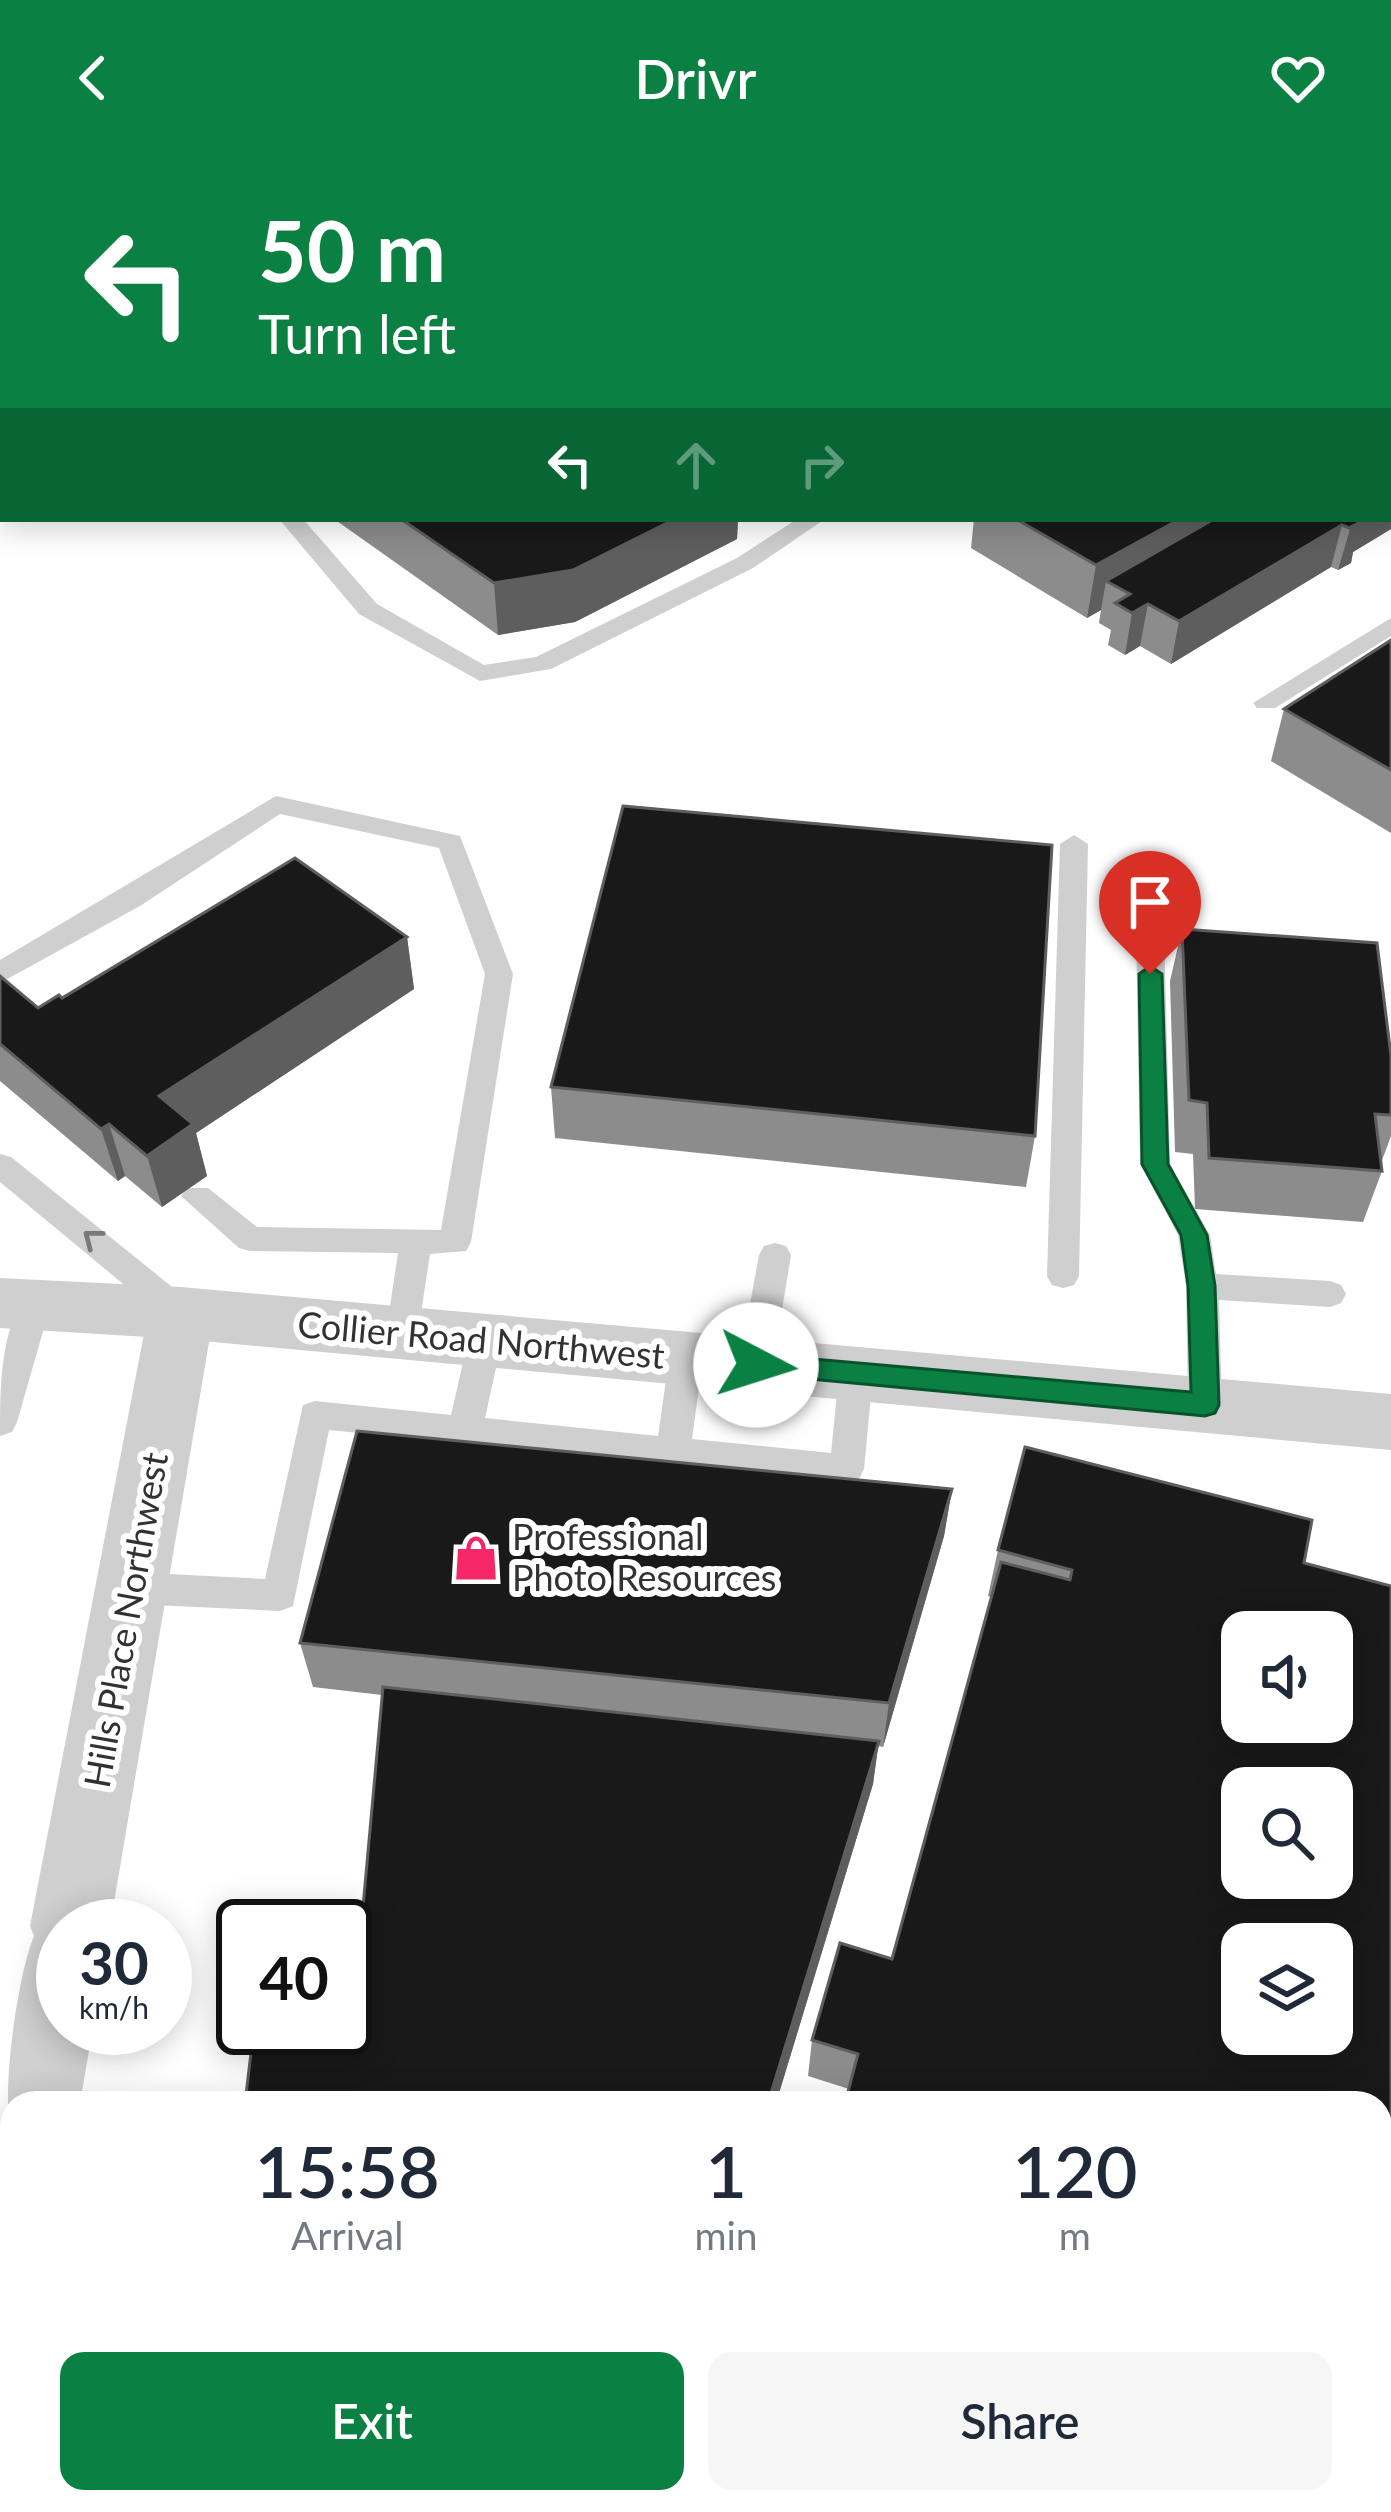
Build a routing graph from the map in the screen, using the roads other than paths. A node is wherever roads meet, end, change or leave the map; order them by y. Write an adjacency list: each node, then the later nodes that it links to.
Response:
1 (294, 522): 2 (lane)
2 (808, 522)
3 (1391, 625): 4 (lane)
4 (1266, 703)
5 (1073, 844): 12 (lane)
6 (1150, 927): 13 (lane)
7 (0, 973): 10 (lane)
8 (0, 1166): 16 (lane, one-way to 8)
9 (197, 1196): 10 (lane)
10 (416, 1242): 17 (lane)
11 (775, 1255): 20 (lane)
12 (1063, 1276)
13 (1202, 1286): 14 (lane); 22 (lane)
14 (1330, 1294)
15 (17, 1305): 16 (street, Collier Road Northwest); 23 (lane)
16 (181, 1313): 17 (street, Collier Road Northwest); 27 (street, Hills Place Northwest)
17 (402, 1333): 18 (street, Collier Road Northwest)
18 (485, 1341): 19 (street, Collier Road Northwest); 25 (lane)
19 (686, 1359): 20 (street, Collier Road Northwest); 26 (lane)
20 (756, 1365): 21 (street, Collier Road Northwest)
21 (856, 1374): 22 (street, Collier Road Northwest); 26 (lane)
22 (1205, 1405): 24 (street, Collier Road Northwest)
23 (0, 1422)
24 (1391, 1422)
25 (465, 1430): 26 (lane); 27 (lane)
26 (673, 1451)
27 (131, 1588): 28 (street, Hills Place Northwest)
28 (75, 1899)
29 (36, 2055): 30 (street)
30 (26, 2091)

